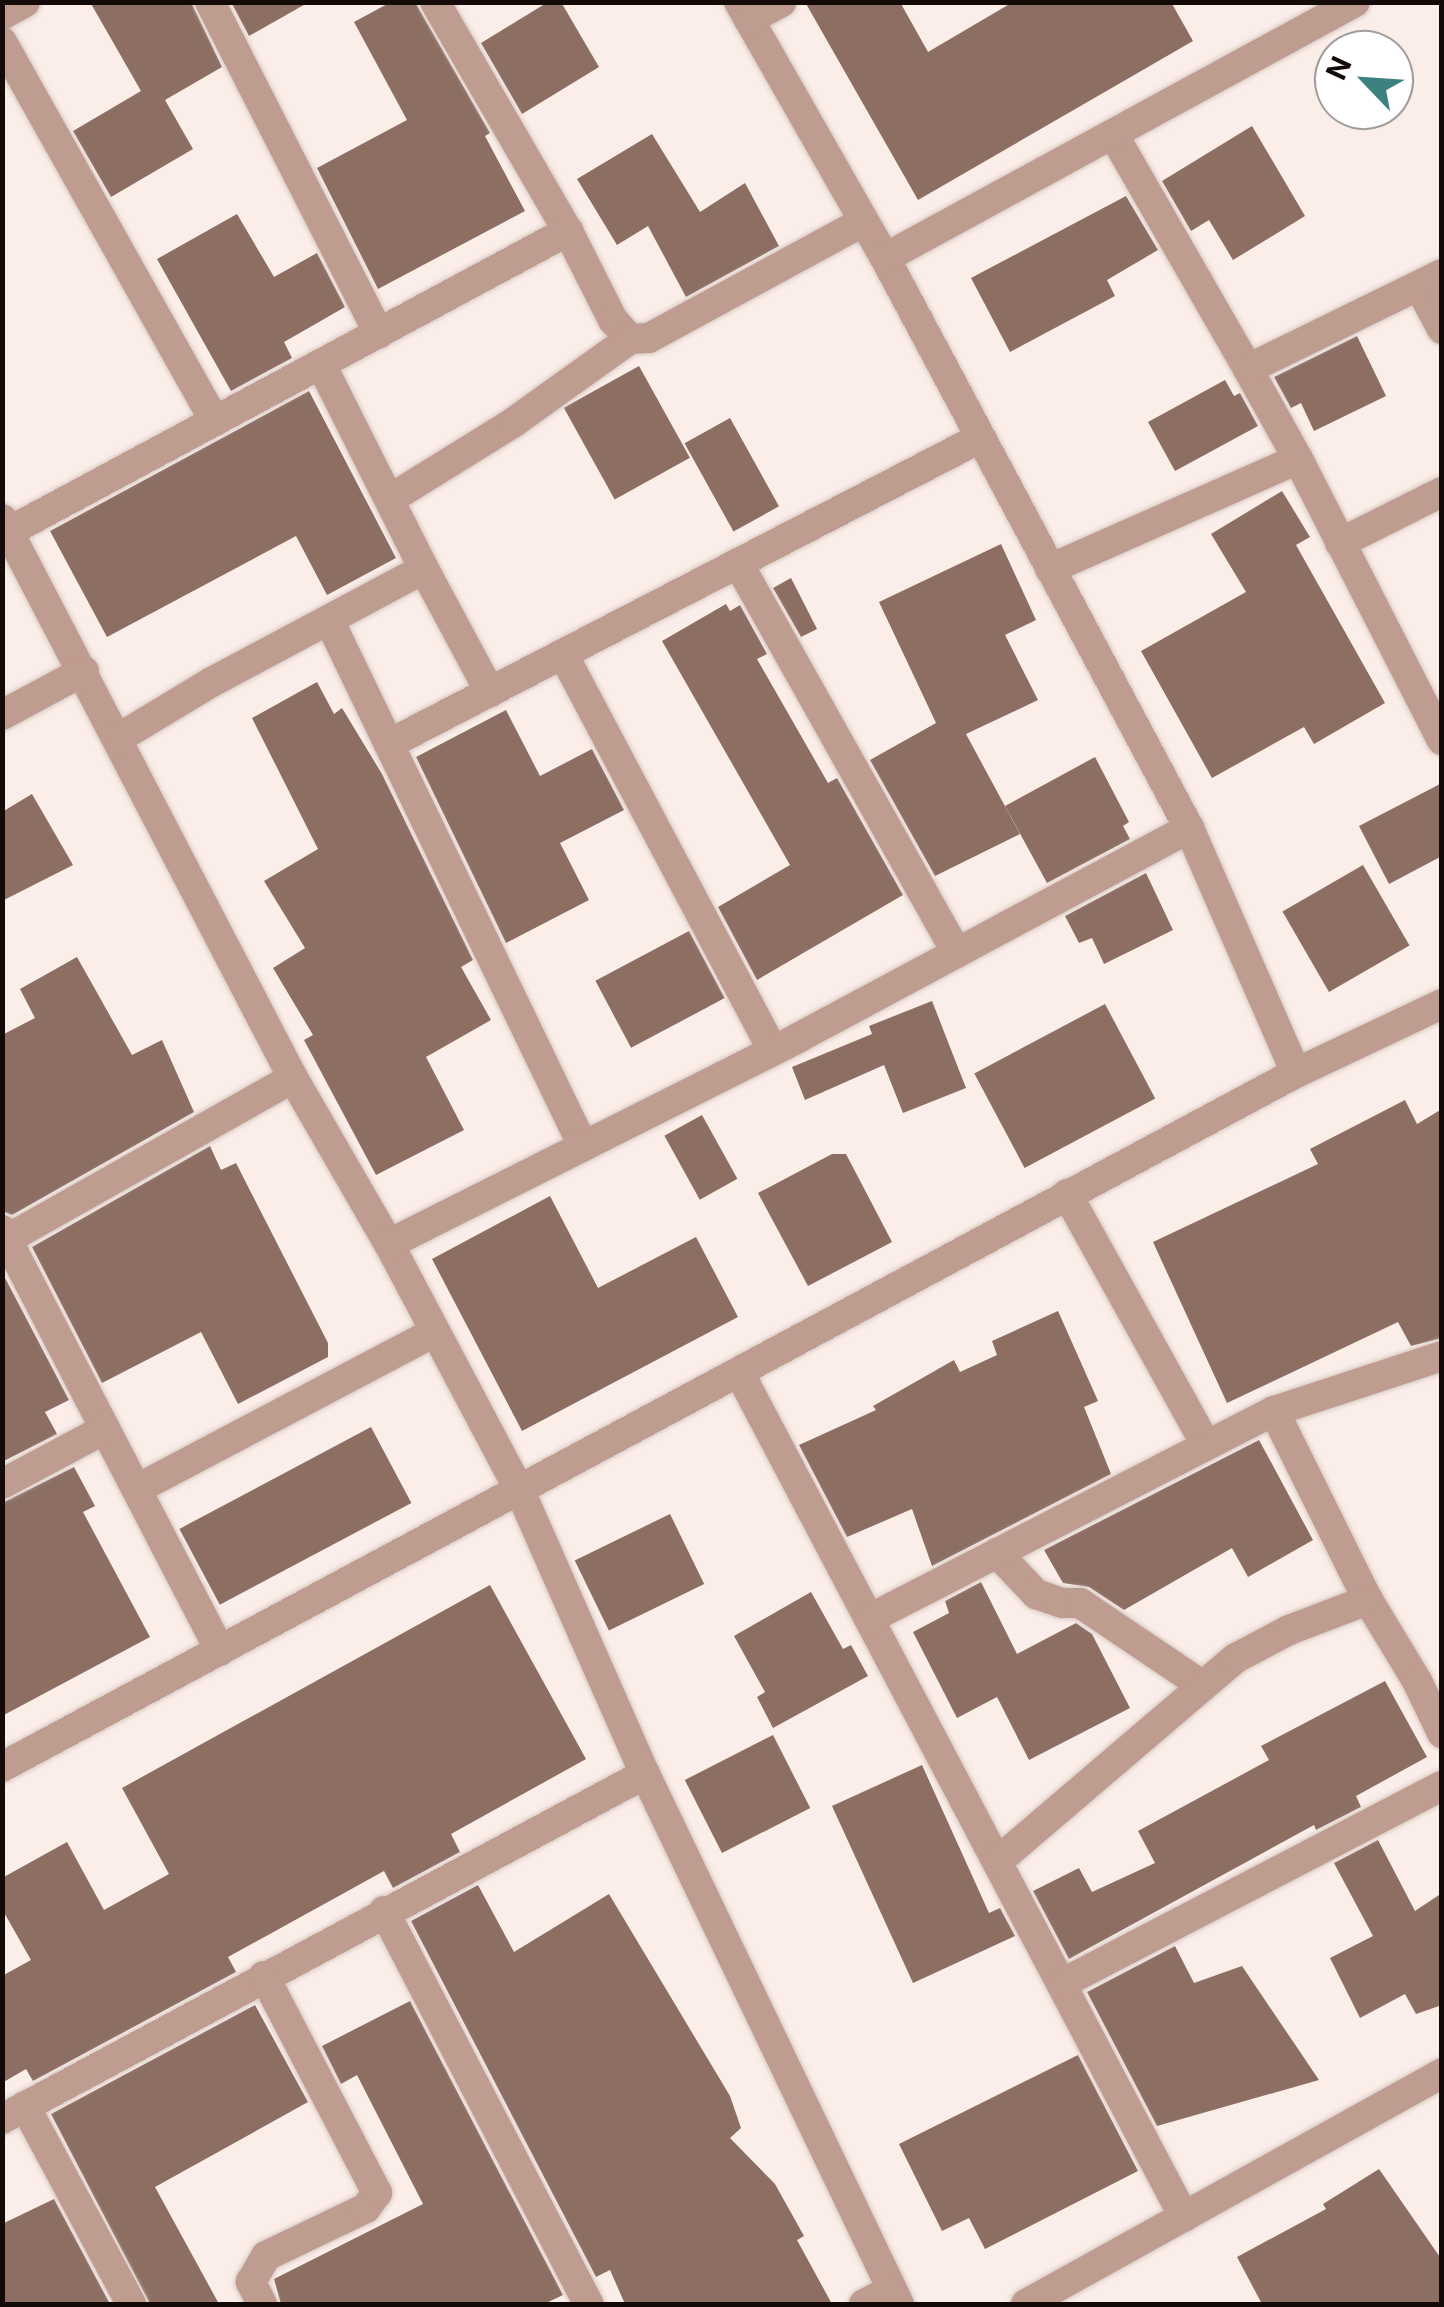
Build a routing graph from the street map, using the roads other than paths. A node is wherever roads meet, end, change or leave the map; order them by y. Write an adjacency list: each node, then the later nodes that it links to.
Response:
1 (25, 2): 7 (street)
2 (210, 2): 15 (street)
3 (435, 2): 11 (street)
4 (781, 2): 6 (street)
5 (1355, 2): 9 (street)
6 (744, 11): 10 (street)
7 (2, 15)
8 (2, 42): 19 (street)
9 (1113, 134): 12 (street); 18 (street)
10 (863, 222): 12 (street); 16 (street)
11 (568, 231): 15 (street); 16 (street)
12 (884, 258): 20 (street)
13 (1430, 280): 14 (street); 18 (street)
14 (1442, 329)
15 (379, 333): 17 (street)
16 (630, 339): 23 (street)
17 (321, 364): 19 (street); 23 (street)
18 (1248, 370): 21 (street)
19 (216, 421): 24 (street)
20 (980, 438): 26 (street); 28 (street)
21 (1298, 459): 25 (street); 28 (street)
22 (1442, 492): 25 (street)
23 (390, 499): 27 (street)
24 (6, 525): 31 (street)
25 (1340, 543): 33 (street)
26 (738, 563): 30 (street); 39 (street)
27 (424, 569): 29 (street); 32 (street)
28 (1050, 569): 38 (street)
29 (330, 622): 35 (street); 37 (street)
30 (563, 654): 32 (street); 41 (street)
31 (84, 671): 34 (street); 35 (street)
32 (490, 692): 37 (street)
33 (1435, 708): 36 (street)
34 (2, 715)
35 (118, 738): 43 (street)
36 (1442, 740)
37 (389, 744): 44 (street)
38 (1189, 828): 39 (street); 42 (street)
39 (956, 953): 41 (street)
40 (1442, 1004): 42 (street)
41 (774, 1050): 44 (street)
42 (1296, 1073): 45 (street)
43 (293, 1078): 46 (street); 47 (street)
44 (583, 1146): 47 (street)
45 (1067, 1194): 50 (street); 53 (street)
46 (4, 1237): 52 (street)
47 (389, 1244): 48 (street)
48 (435, 1332): 55 (street); 56 (street)
49 (1442, 1356): 51 (street)
50 (739, 1372): 56 (street); 59 (street)
51 (1274, 1412): 53 (street); 58 (street)
52 (105, 1429): 54 (street); 55 (street)
53 (1206, 1445): 57 (street)
54 (2, 1484)
55 (137, 1489): 60 (street)
56 (520, 1491): 60 (street); 65 (street)
57 (997, 1553): 59 (street); 62 (street)
58 (1368, 1600): 61 (street); 62 (street)
59 (869, 1619): 67 (street)
60 (220, 1651): 64 (street)
61 (1429, 1674): 63 (street)
62 (1203, 1686): 67 (street)
63 (1442, 1733)
64 (2, 1767)
65 (645, 1774): 68 (street); 74 (street)
66 (1442, 1786): 70 (street)
67 (998, 1861): 70 (street)
68 (384, 1911): 69 (street); 77 (street)
69 (264, 1976): 72 (street); 76 (street)
70 (1063, 1983): 73 (street)
71 (1442, 2074): 73 (street)
72 (14, 2112): 75 (street)
73 (1184, 2217): 79 (street)
74 (895, 2297): 78 (street)
75 (131, 2304)
76 (262, 2304)
77 (589, 2304)
78 (864, 2304)
79 (1026, 2304)

